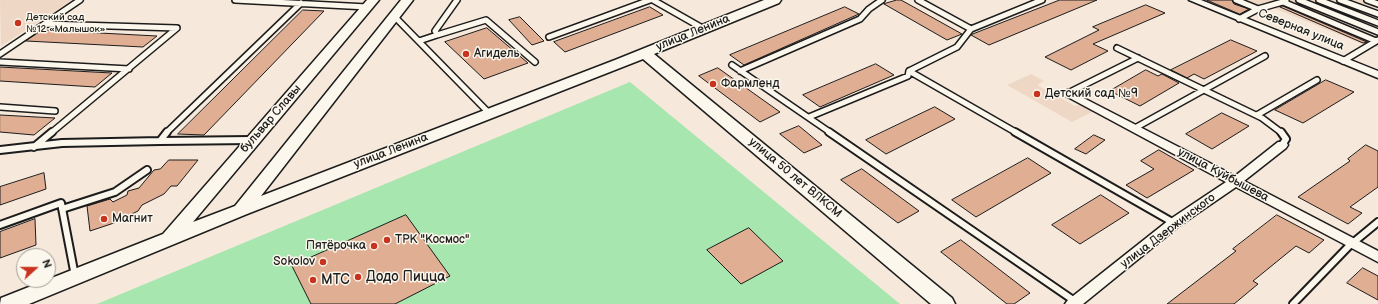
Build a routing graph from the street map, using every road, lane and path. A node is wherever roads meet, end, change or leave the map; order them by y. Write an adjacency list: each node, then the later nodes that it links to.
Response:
1 (80, 0): 27 (lane)
2 (235, 0): 19 (lane)
3 (317, 0): 20 (lane)
4 (407, 0): 25 (street)
5 (457, 0): 32 (lane)
6 (651, 0): 29 (lane); 33 (lane)
7 (775, 0): 29 (street, улица Ленина)
8 (882, 0): 46 (lane)
9 (918, 0): 30 (lane)
10 (1042, 0): 30 (lane)
11 (1193, 0): 26 (street, Северная улица)
12 (1236, 0): 23 (lane)
13 (1274, 0): 18 (lane)
14 (1299, 0): 31 (lane)
15 (1319, 0): 28 (lane)
16 (1340, 0): 24 (lane)
17 (1367, 0): 22 (lane)
18 (1284, 2): 23 (lane); 35 (lane)
19 (301, 3): 20 (lane); 59 (lane)
20 (314, 4): 21 (lane)
21 (370, 4): 58 (street, бульвар Славы)
22 (1378, 4)
23 (1258, 9): 26 (lane)
24 (1378, 14)
25 (394, 16): 34 (lane); 66 (street)
26 (1239, 19): 41 (street, Северная улица)
27 (45, 24): 38 (lane); 45 (lane)
28 (1378, 24)
29 (704, 29): 37 (street, улица Ленина)
30 (971, 29): 47 (lane)
31 (1378, 32)
32 (437, 35): 34 (lane); 43 (lane)
33 (549, 37)
34 (419, 41): 54 (lane)
35 (1377, 41): 41 (lane)
36 (1118, 48): 40 (lane)
37 (644, 53): 54 (street, улица Ленина); 76 (street, улица 50 лет ВЛКСМ)
38 (0, 54)
39 (1265, 56): 50 (lane)
40 (1138, 58): 50 (lane); 51 (lane)
41 (1343, 61): 48 (street, Северная улица)
42 (0, 62): 45 (lane)
43 (535, 62)
44 (732, 65): 46 (lane)
45 (129, 69): 61 (lane)
46 (740, 71): 56 (lane)
47 (909, 71): 56 (lane); 68 (lane)
48 (1378, 75)
49 (1317, 80): 55 (lane)
50 (1203, 89): 55 (lane); 57 (lane)
51 (1068, 93): 57 (street, улица Куйбышева)
52 (0, 107): 53 (lane)
53 (55, 111)
54 (489, 113): 66 (street, улица Ленина)
55 (1257, 116): 60 (lane)
56 (809, 117): 74 (lane)
57 (1135, 128): 64 (street, улица Куйбышева)
58 (252, 140): 59 (lane); 70 (street, бульвар Славы)
59 (160, 141): 61 (lane)
60 (1282, 145): 64 (street, улица Дзержинского)
61 (34, 147): 62 (lane)
62 (0, 150)
63 (147, 170): 65 (lane)
64 (1236, 181): 68 (street, улица Дзержинского); 71 (street, улица Куйбышева)
65 (62, 209): 69 (lane); 73 (lane)
66 (241, 210): 70 (street, улица Ленина)
67 (1378, 222): 71 (lane)
68 (1174, 223): 74 (street, улица Дзержинского)
69 (0, 225)
70 (170, 238): 73 (street, улица Ленина)
71 (1353, 244): 72 (street, улица Куйбышева); 77 (lane)
72 (1378, 257)
73 (76, 277): 75 (street, улица Ленина)
74 (1075, 303)
75 (8, 304)
76 (945, 304)
77 (1293, 304)

